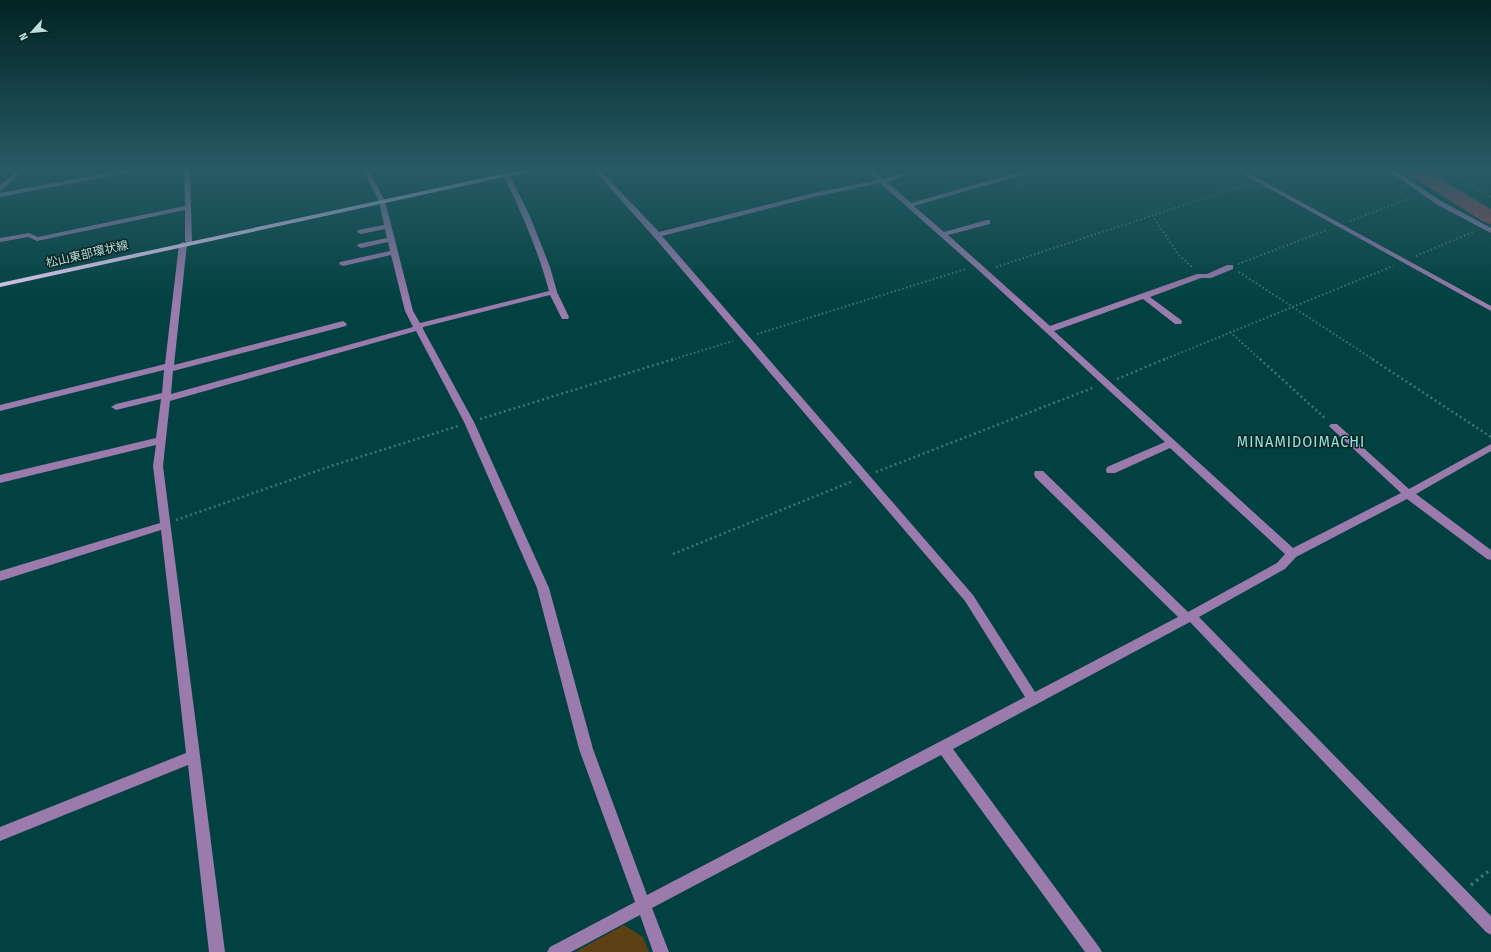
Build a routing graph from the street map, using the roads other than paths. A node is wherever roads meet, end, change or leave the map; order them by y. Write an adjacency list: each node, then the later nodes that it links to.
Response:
1 (158, 213): 18 (street)
2 (188, 213): 19 (street)
3 (324, 213): 19 (main road, 松山東部環状線)
4 (385, 213): 12 (street)
5 (523, 213): 25 (street)
6 (638, 213): 16 (street)
7 (742, 213): 16 (street)
8 (920, 213): 15 (street)
9 (1318, 213): 27 (street)
10 (1458, 213): 13 (street)
11 (987, 222): 15 (street)
12 (388, 226): 14 (street); 17 (street)
13 (1488, 229)
14 (361, 232)
15 (943, 234): 32 (street)
16 (657, 235): 50 (street)
17 (391, 239): 20 (street); 21 (street)
18 (0, 240)
19 (186, 243): 24 (main road, 松山東部環状線); 33 (street)
20 (361, 246)
21 (394, 252): 22 (street); 31 (street)
22 (343, 264)
23 (1230, 267): 26 (street)
24 (0, 285)
25 (553, 292): 28 (street); 31 (street)
26 (1144, 296): 29 (street); 32 (street)
27 (1491, 309)
28 (565, 317)
29 (1178, 322)
30 (343, 324): 33 (street)
31 (418, 327): 34 (street); 54 (street)
32 (1048, 330): 39 (street)
33 (169, 368): 34 (street); 36 (street)
34 (166, 397): 35 (street); 38 (street)
35 (116, 407)
36 (0, 408)
37 (1334, 426): 44 (street)
38 (161, 440): 43 (street); 45 (street)
39 (1172, 443): 41 (street); 46 (street)
40 (1491, 447): 44 (street)
41 (1111, 470)
42 (1039, 474): 49 (street)
43 (0, 479)
44 (1408, 494): 46 (street); 47 (street)
45 (165, 525): 48 (street); 52 (street)
46 (1292, 554): 49 (street)
47 (1491, 556)
48 (0, 576)
49 (1189, 617): 50 (street); 55 (street)
50 (1033, 699): 51 (street)
51 (943, 746): 54 (street); 59 (street)
52 (193, 757): 53 (street); 56 (street)
53 (0, 834)
54 (643, 907): 57 (street); 58 (street)
55 (1491, 927)
56 (216, 952)
57 (555, 952)
58 (661, 952)
59 (1094, 952)

